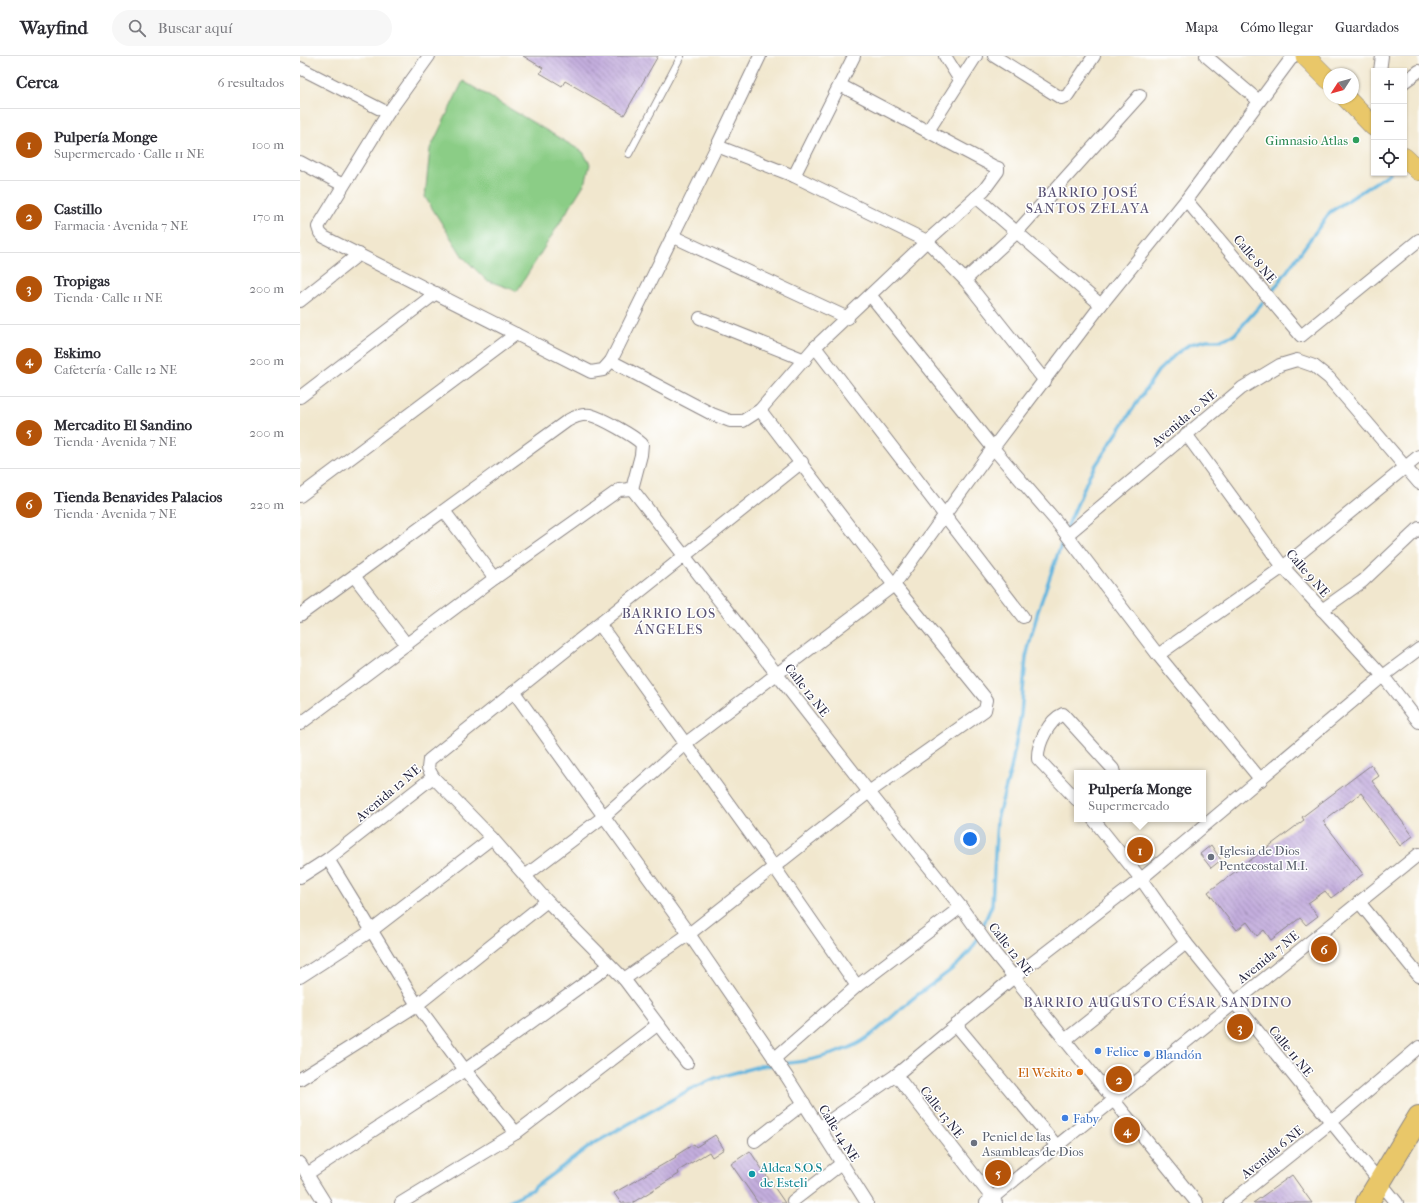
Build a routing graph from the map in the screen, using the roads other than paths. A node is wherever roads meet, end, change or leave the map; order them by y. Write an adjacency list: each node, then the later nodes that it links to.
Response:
1 (429, 56): 23 (street)
2 (681, 56): 27 (lane)
3 (760, 56): 26 (street)
4 (854, 56): 19 (street)
5 (945, 56): 17 (street)
6 (976, 56): 17 (street)
7 (994, 56): 8 (street)
8 (1094, 56)
9 (1206, 56): 21 (street)
10 (1293, 56): 21 (street)
11 (1305, 56): 16 (main road)
12 (1382, 56): 14 (street)
13 (300, 68): 23 (street)
14 (1380, 68)
15 (1419, 71): 18 (street)
16 (1323, 74)
17 (960, 80): 25 (street)
18 (1407, 80)
19 (840, 85): 25 (street); 29 (street)
20 (1140, 95): 33 (street)
21 (1259, 101): 32 (street)
22 (1352, 104): 24 (main road)
23 (388, 113): 30 (street)
24 (1371, 124)
25 (928, 131): 31 (street)
26 (717, 146): 29 (street); 34 (street)
27 (629, 154)
28 (300, 162): 30 (street)
29 (794, 176): 35 (street)
30 (343, 185): 37 (street)
31 (976, 197): 33 (street); 35 (street)
32 (1186, 200): 36 (street, Calle 8 NE); 42 (street)
33 (1016, 233): 38 (street); 42 (street)
34 (672, 236): 44 (street); 48 (street)
35 (927, 241): 38 (street); 40 (street)
36 (1419, 241)
37 (359, 254): 39 (street); 41 (street)
38 (965, 280): 49 (street)
39 (436, 293): 45 (street); 50 (street)
40 (871, 296): 44 (street); 53 (street)
41 (300, 301)
42 (1101, 305): 49 (street)
43 (700, 318): 47 (street)
44 (848, 318): 46 (street)
45 (516, 334): 48 (street); 59 (street)
46 (815, 347): 47 (street); 61 (street)
47 (805, 360): 51 (street)
48 (611, 361): 51 (street)
49 (1045, 381): 53 (street)
50 (300, 397)
51 (760, 410): 55 (street)
52 (1186, 434): 56 (street, Avenida 10 NE); 63 (street, Avenida 10 NE); 65 (street, Calle 9 NE)
53 (993, 448): 61 (street); 63 (street)
54 (1419, 456): 56 (street)
55 (802, 462): 64 (street); 68 (street)
56 (1405, 466): 57 (street); 65 (street)
57 (1419, 483)
58 (632, 489): 60 (street); 64 (street, Calle 12 NE); 67 (street)
59 (300, 496)
60 (444, 511): 66 (street); 67 (street)
61 (945, 516): 68 (street); 71 (street)
62 (1419, 528): 69 (street)
63 (1067, 535): 75 (street)
64 (686, 557): 72 (street); 76 (street, Calle 12 NE)
65 (1283, 567): 69 (street, Calle 9 NE); 75 (street)
66 (354, 576): 70 (street); 73 (street)
67 (495, 578): 73 (street)
68 (894, 585): 76 (street); 85 (street)
69 (1322, 610): 77 (street, Calle 9 NE)
70 (300, 615)
71 (1023, 617)
72 (600, 625): 78 (street); 81 (street)
73 (407, 645): 80 (street)
74 (1419, 649): 77 (street)
75 (1158, 655): 84 (street)
76 (778, 674): 81 (street); 85 (street, Calle 12 NE)
77 (1383, 676): 79 (street, Calle 9 NE); 84 (street)
78 (514, 692): 83 (street, Avenida 12 NE); 87 (street, Calle 14 NE)
79 (1419, 722)
80 (300, 724)
81 (686, 743): 87 (street); 92 (street)
82 (1113, 770): 86 (street)
83 (433, 777): 89 (street); 91 (street, Avenida 12 NE)
84 (1261, 780): 95 (street)
85 (869, 792): 92 (street); 98 (street, Calle 12 NE)
86 (1074, 797)
87 (603, 817): 93 (street); 100 (street, Calle 14 NE)
88 (1095, 822): 95 (street, Calle 11 NE)
89 (492, 838): 93 (street); 99 (street)
90 (1419, 854): 97 (street, Avenida 7 NE)
91 (328, 859): 94 (street, Avenida 12 NE); 99 (street)
92 (775, 868): 100 (street); 107 (street)
93 (525, 876): 96 (street)
94 (300, 877)
95 (1141, 879): 101 (street, Calle 11 NE); 105 (street)
96 (547, 901): 102 (street); 109 (street)
97 (1359, 902): 103 (street); 108 (street, Avenida 7 NE)
98 (961, 907): 105 (street, Calle 12 NE); 107 (street)
99 (372, 931): 104 (street); 109 (street)
100 (689, 934): 106 (street); 114 (street, Calle 14 NE)
101 (1186, 943): 108 (street, Calle 11 NE); 112 (street)
102 (610, 965): 106 (street); 116 (street)
103 (1419, 976)
104 (300, 977)
105 (1014, 977): 111 (street); 112 (street, Calle 12 NE)
106 (624, 979): 110 (street)
107 (856, 986): 114 (street)
108 (1234, 1003): 119 (street, Avenida 7 NE); 122 (street, Calle 11 NE)
109 (417, 1004): 116 (street); 118 (street)
110 (657, 1025): 115 (street); 124 (street)
111 (956, 1025): 117 (street); 126 (street)
112 (1065, 1040): 119 (street, Calle 12 NE)
113 (1419, 1047): 122 (street, Avenida 6 NE)
114 (775, 1061): 120 (street, Calle 14 NE)
115 (687, 1062)
116 (465, 1070): 124 (street); 129 (street)
117 (896, 1075): 123 (street); 132 (street, Calle 13 NE)
118 (300, 1079)
119 (1114, 1100): 126 (street, Avenida 7 NE); 136 (street, Calle 12 NE)
120 (804, 1103): 123 (street, Calle 14 NE); 125 (street)
121 (1419, 1117): 130 (highway)
122 (1330, 1122): 130 (street, Calle 11 NE); 137 (street, Avenida 6 NE)
123 (819, 1128): 128 (street, Calle 14 NE)
124 (516, 1132): 134 (street)
125 (755, 1141)
126 (1056, 1145): 132 (street, Avenida 7 NE)
127 (300, 1163): 129 (street)
128 (841, 1164): 131 (street); 135 (street, Calle 14 NE)
129 (306, 1174): 133 (street)
130 (1380, 1180): 138 (highway); 139 (street, Calle 11 NE)
131 (793, 1201)
132 (991, 1201)
133 (325, 1203)
134 (401, 1203)
135 (867, 1203)
136 (1197, 1203)
137 (1230, 1203)
138 (1367, 1203)
139 (1397, 1203)

